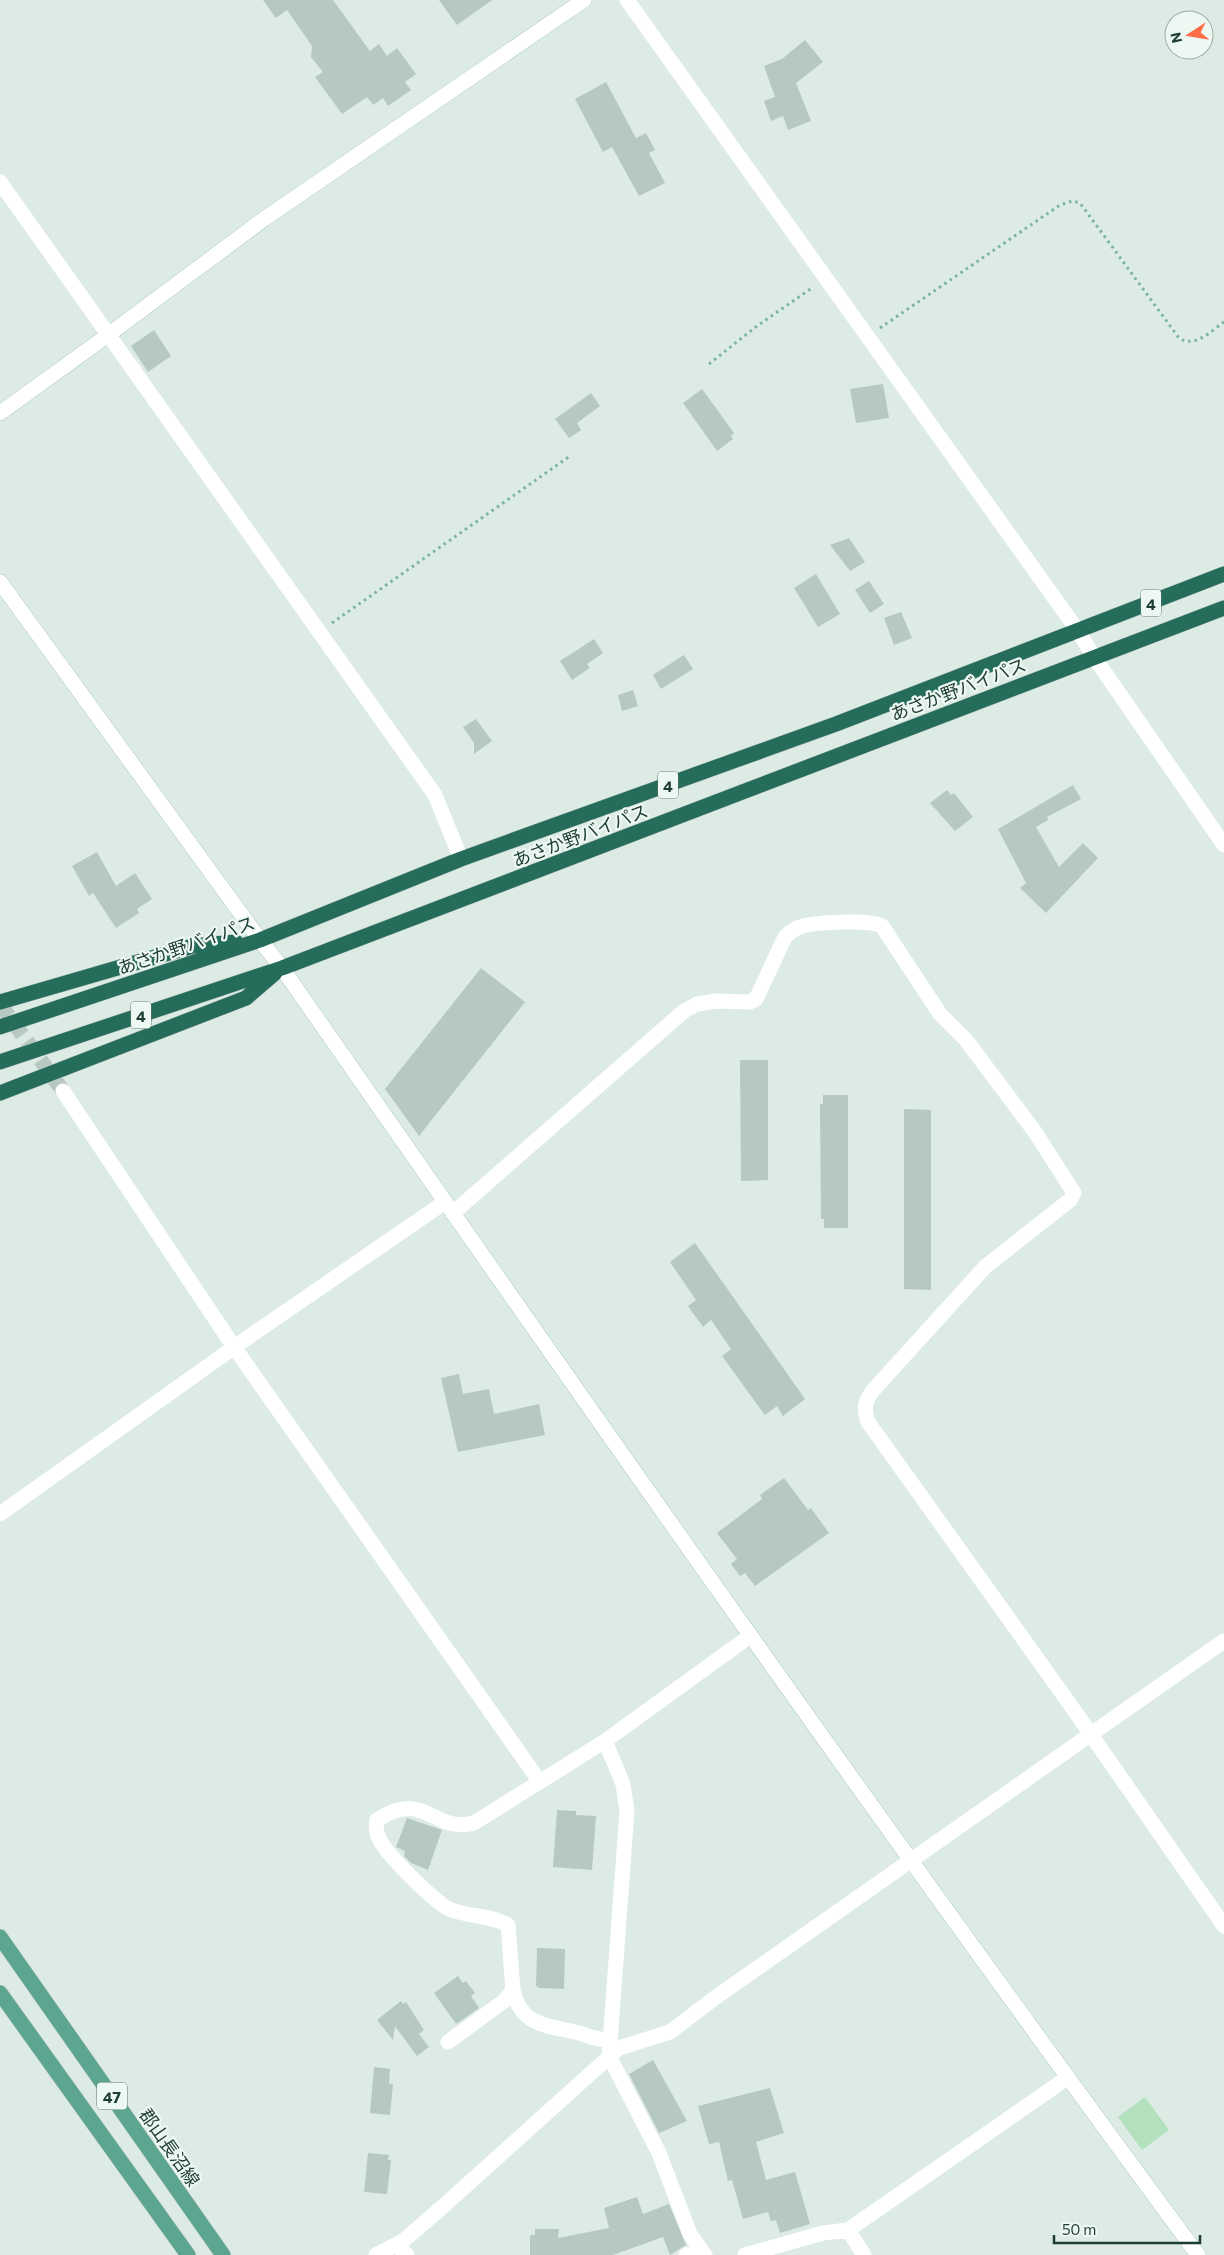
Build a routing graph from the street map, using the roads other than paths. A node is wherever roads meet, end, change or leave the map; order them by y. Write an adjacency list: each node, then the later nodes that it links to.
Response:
1 (584, 0): 4 (street)
2 (627, 0): 9 (street)
3 (0, 182): 4 (street)
4 (108, 336): 5 (street); 12 (street)
5 (0, 413)
6 (1224, 574): 9 (highway, あさか野バイパス / 4)
7 (0, 582): 13 (street)
8 (1224, 608): 10 (highway, あさか野バイパス / 4)
9 (1078, 631): 10 (street); 12 (highway, あさか野バイパス / 4)
10 (1094, 657): 11 (street); 14 (highway, あさか野バイパス / 4)
11 (1224, 845)
12 (462, 859): 13 (highway, あさか野バイパス / 4)
13 (260, 940): 14 (street); 15 (highway, 4); 16 (highway, あさか野バイパス / 4)
14 (282, 968): 17 (highway, あさか野バイパス / 4); 19 (highway); 20 (street)
15 (1, 1001)
16 (0, 1027)
17 (0, 1062)
18 (63, 1091): 21 (street)
19 (0, 1093)
20 (449, 1208): 21 (street); 23 (street); 25 (street)
21 (234, 1347): 22 (street); 27 (street)
22 (0, 1514)
23 (750, 1636): 26 (street); 28 (street)
24 (1224, 1642): 25 (street)
25 (1090, 1736): 28 (street); 29 (street)
26 (605, 1740): 27 (street); 33 (street)
27 (540, 1782): 31 (street)
28 (911, 1862): 35 (street); 36 (street)
29 (1224, 1926)
30 (0, 1937): 41 (main road, 郡山長沼線 / 47)
31 (513, 1990): 33 (street); 34 (street)
32 (0, 1993): 40 (main road, 47)
33 (609, 2039): 35 (street)
34 (448, 2042)
35 (609, 2056): 38 (street); 39 (street)
36 (1067, 2078): 37 (street); 46 (street)
37 (848, 2230): 44 (street); 45 (street)
38 (401, 2250): 42 (street)
39 (703, 2253): 43 (street)
40 (188, 2255)
41 (223, 2255)
42 (376, 2255)
43 (686, 2255)
44 (745, 2255)
45 (864, 2255)
46 (1198, 2255)

